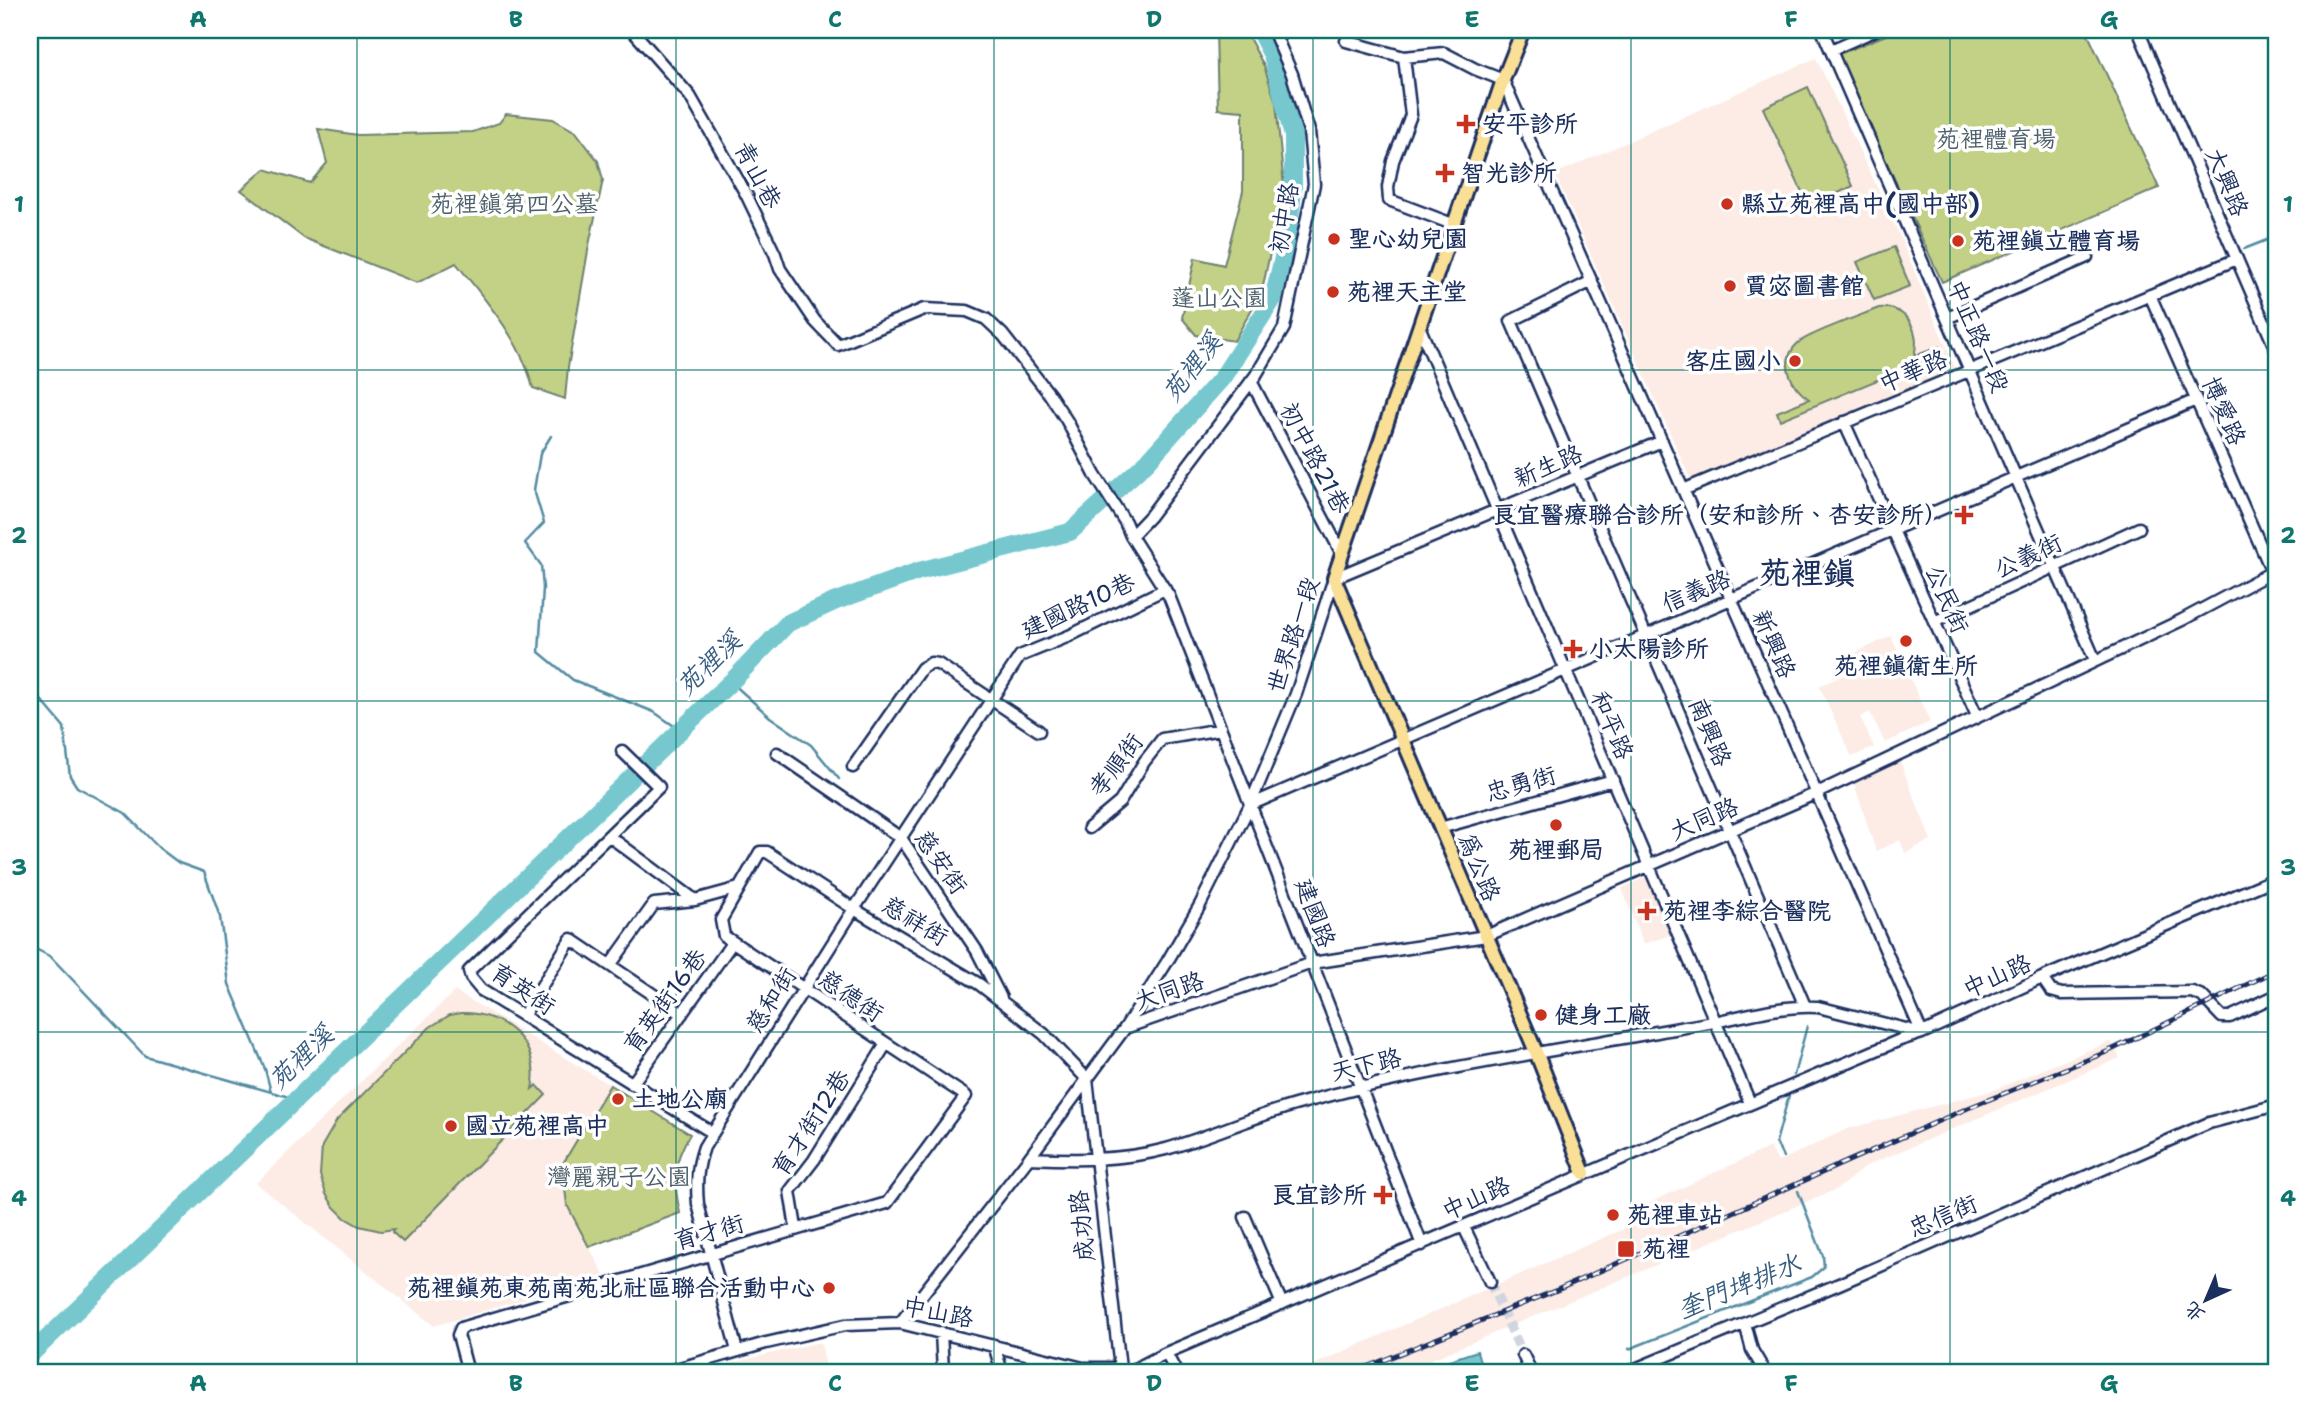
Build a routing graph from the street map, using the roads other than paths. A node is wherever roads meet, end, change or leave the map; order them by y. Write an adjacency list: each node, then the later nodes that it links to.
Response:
1 (632, 30): 18 (street, 青山巷)
2 (1273, 30): 21 (street, 初中路)
3 (1523, 30): 10 (main road, 世界路一段)
4 (1822, 30): 8 (street, 中正路一段)
5 (1877, 30): 8 (street)
6 (2137, 30): 13 (street, 大興路)
7 (1346, 41): 9 (street)
8 (1831, 50): 16 (street, 中正路一段)
9 (1404, 57): 10 (street); 11 (street)
10 (1503, 79): 11 (main road, 世界路一段); 14 (street, 新興路)
11 (1454, 225): 17 (main road, 世界路一段)
12 (2087, 257): 16 (street)
13 (2237, 258): 15 (street, 中華路); 19 (street, 大興路)
14 (1592, 281): 24 (street, 新興路); 25 (street, 南興路)
15 (2150, 295): 20 (street, 中華路); 22 (street, 博愛路)
16 (1947, 318): 20 (street, 中正路一段)
17 (1419, 326): 28 (street, 和平路); 32 (main road, 世界路一段)
18 (838, 345): 31 (street, 建國路)
19 (2277, 352)
20 (1969, 370): 23 (street, 中華路); 26 (street, 中正路一段)
21 (1251, 381): 31 (street, 初中路); 32 (street, 初中路21巷)
22 (2196, 400): 26 (street, 信義路); 34 (street, 博愛路)
23 (1844, 422): 27 (street, 中華路); 30 (street, 公民街)
24 (1662, 441): 25 (street, 新生路); 27 (street, 新興路)
25 (1577, 476): 28 (street, 新生路); 40 (street, 南興路)
26 (2016, 477): 30 (street, 信義路); 33 (street, 中正路一段)
27 (1684, 489): 38 (street, 新興路)
28 (1497, 510): 35 (street, 新生路); 42 (street, 和平路)
29 (2139, 528): 33 (street, 公義街)
30 (1892, 530): 38 (street, 信義路); 39 (street, 公民街)
31 (1131, 536): 37 (street, 建國路)
32 (1342, 554): 35 (main road, 世界路一段)
33 (2055, 567): 39 (street, 公義街); 41 (street, 中正路一段)
34 (2272, 572): 36 (street, 博愛路); 41 (street, 大同路)
35 (1334, 578): 47 (main road, 為公路); 53 (street, 世界路一段)
36 (2277, 583)
37 (1167, 592): 43 (street, 建國路10巷); 45 (street, 建國路)
38 (1731, 599): 40 (street, 信義路); 52 (street, 新興路)
39 (1934, 622): 44 (street, 公民街)
40 (1646, 635): 42 (street, 信義路); 56 (street, 南興路)
41 (2095, 660): 44 (street, 大同路)
42 (1566, 670): 47 (street, 信義路); 51 (street, 和平路)
43 (992, 701): 46 (street); 50 (street); 58 (street, 慈和街)
44 (1977, 716): 52 (street, 大同路)
45 (1221, 729): 53 (street, 建國路); 54 (street, 孝順街)
46 (1039, 731)
47 (1403, 740): 53 (street, 信義路); 55 (main road, 為公路)
48 (622, 751): 57 (street, 育英街)
49 (777, 753): 58 (street, 慈安街)
50 (853, 767)
51 (1613, 780): 55 (street, 忠勇街); 59 (street, 和平路)
52 (1817, 793): 56 (street, 大同路); 77 (street, 新興路)
53 (1250, 805): 66 (street, 建國路); 76 (street, 世界路一段)
54 (1089, 828)
55 (1440, 828): 64 (main road, 為公路)
56 (1730, 832): 59 (street, 大同路); 72 (street, 南興路)
57 (609, 836): 62 (street); 74 (street, 育英街)
58 (901, 838): 63 (street, 慈和街); 71 (street, 慈安街)
59 (1649, 866): 64 (street, 大同路); 75 (street, 和平路)
60 (2277, 878): 68 (street, 中山路)
61 (739, 888): 62 (street); 63 (street, 慈祥街); 65 (street)
62 (695, 900): 67 (street)
63 (854, 909): 69 (street, 慈和街); 71 (street, 慈祥街)
64 (1486, 936): 66 (street, 大同路); 79 (main road, 為公路)
65 (733, 943): 69 (street, 慈德街); 73 (street, 育英街16巷)
66 (1312, 963): 76 (street, 大同路); 82 (street, 建國路)
67 (611, 964): 73 (street); 74 (street)
68 (2042, 978): 70 (street); 77 (street, 中山路)
69 (802, 989): 78 (street, 慈德街); 86 (street, 慈和街)
70 (2277, 995)
71 (1003, 1002): 80 (street, 慈祥街)
72 (1805, 1006): 75 (street, 天下路); 77 (street, 天下路)
73 (682, 1014): 81 (street, 育英街16巷)
74 (523, 1016): 81 (street, 育英街)
75 (1715, 1022): 79 (street, 天下路); 84 (street, 和平路)
76 (1125, 1028): 80 (street, 世界路一段)
77 (1922, 1033): 84 (street, 中山路)
78 (886, 1044): 83 (street, 慈德街); 92 (street, 育才街12巷)
79 (1536, 1052): 82 (street, 天下路); 89 (main road, 為公路)
80 (1087, 1080): 87 (street, 世界路一段); 88 (street, 成功路)
81 (632, 1084): 86 (street, 育英街)
82 (1360, 1086): 88 (street, 天下路); 93 (street, 建國路)
83 (966, 1096): 92 (street, 育才街)
84 (1750, 1103): 89 (street, 中山路)
85 (2277, 1105): 98 (street, 忠信街)
86 (713, 1133): 94 (street, 慈和街)
87 (1029, 1158): 88 (street, 天下路); 97 (street)
88 (1096, 1159): 105 (street, 成功路)
89 (1584, 1173): 91 (street, 中山路)
90 (1244, 1217): 96 (street)
91 (1464, 1227): 93 (street, 中山路); 95 (street)
92 (796, 1228): 94 (street, 育才街)
93 (1422, 1245): 96 (street, 中山路)
94 (711, 1253): 101 (street, 慈和街); 106 (street, 育才街)
95 (1490, 1282)
96 (1282, 1304): 102 (street, 中山路)
97 (900, 1323): 99 (street, 中山路); 101 (street, 中山路)
98 (1745, 1323): 104 (street, 忠信街); 113 (street)
99 (941, 1332): 100 (street, 中山路); 108 (street)
100 (994, 1345): 105 (street, 中山路); 109 (street)
101 (737, 1351): 107 (street, 中山路)
102 (1166, 1353): 105 (street, 中山路); 110 (street)
103 (1523, 1355): 111 (street)
104 (1644, 1369): 112 (street, 忠信街)
105 (1126, 1371)
106 (468, 1372)
107 (666, 1372)
108 (943, 1372)
109 (1002, 1372)
110 (1176, 1372)
111 (1531, 1372)
112 (1628, 1372)
113 (1765, 1372)

